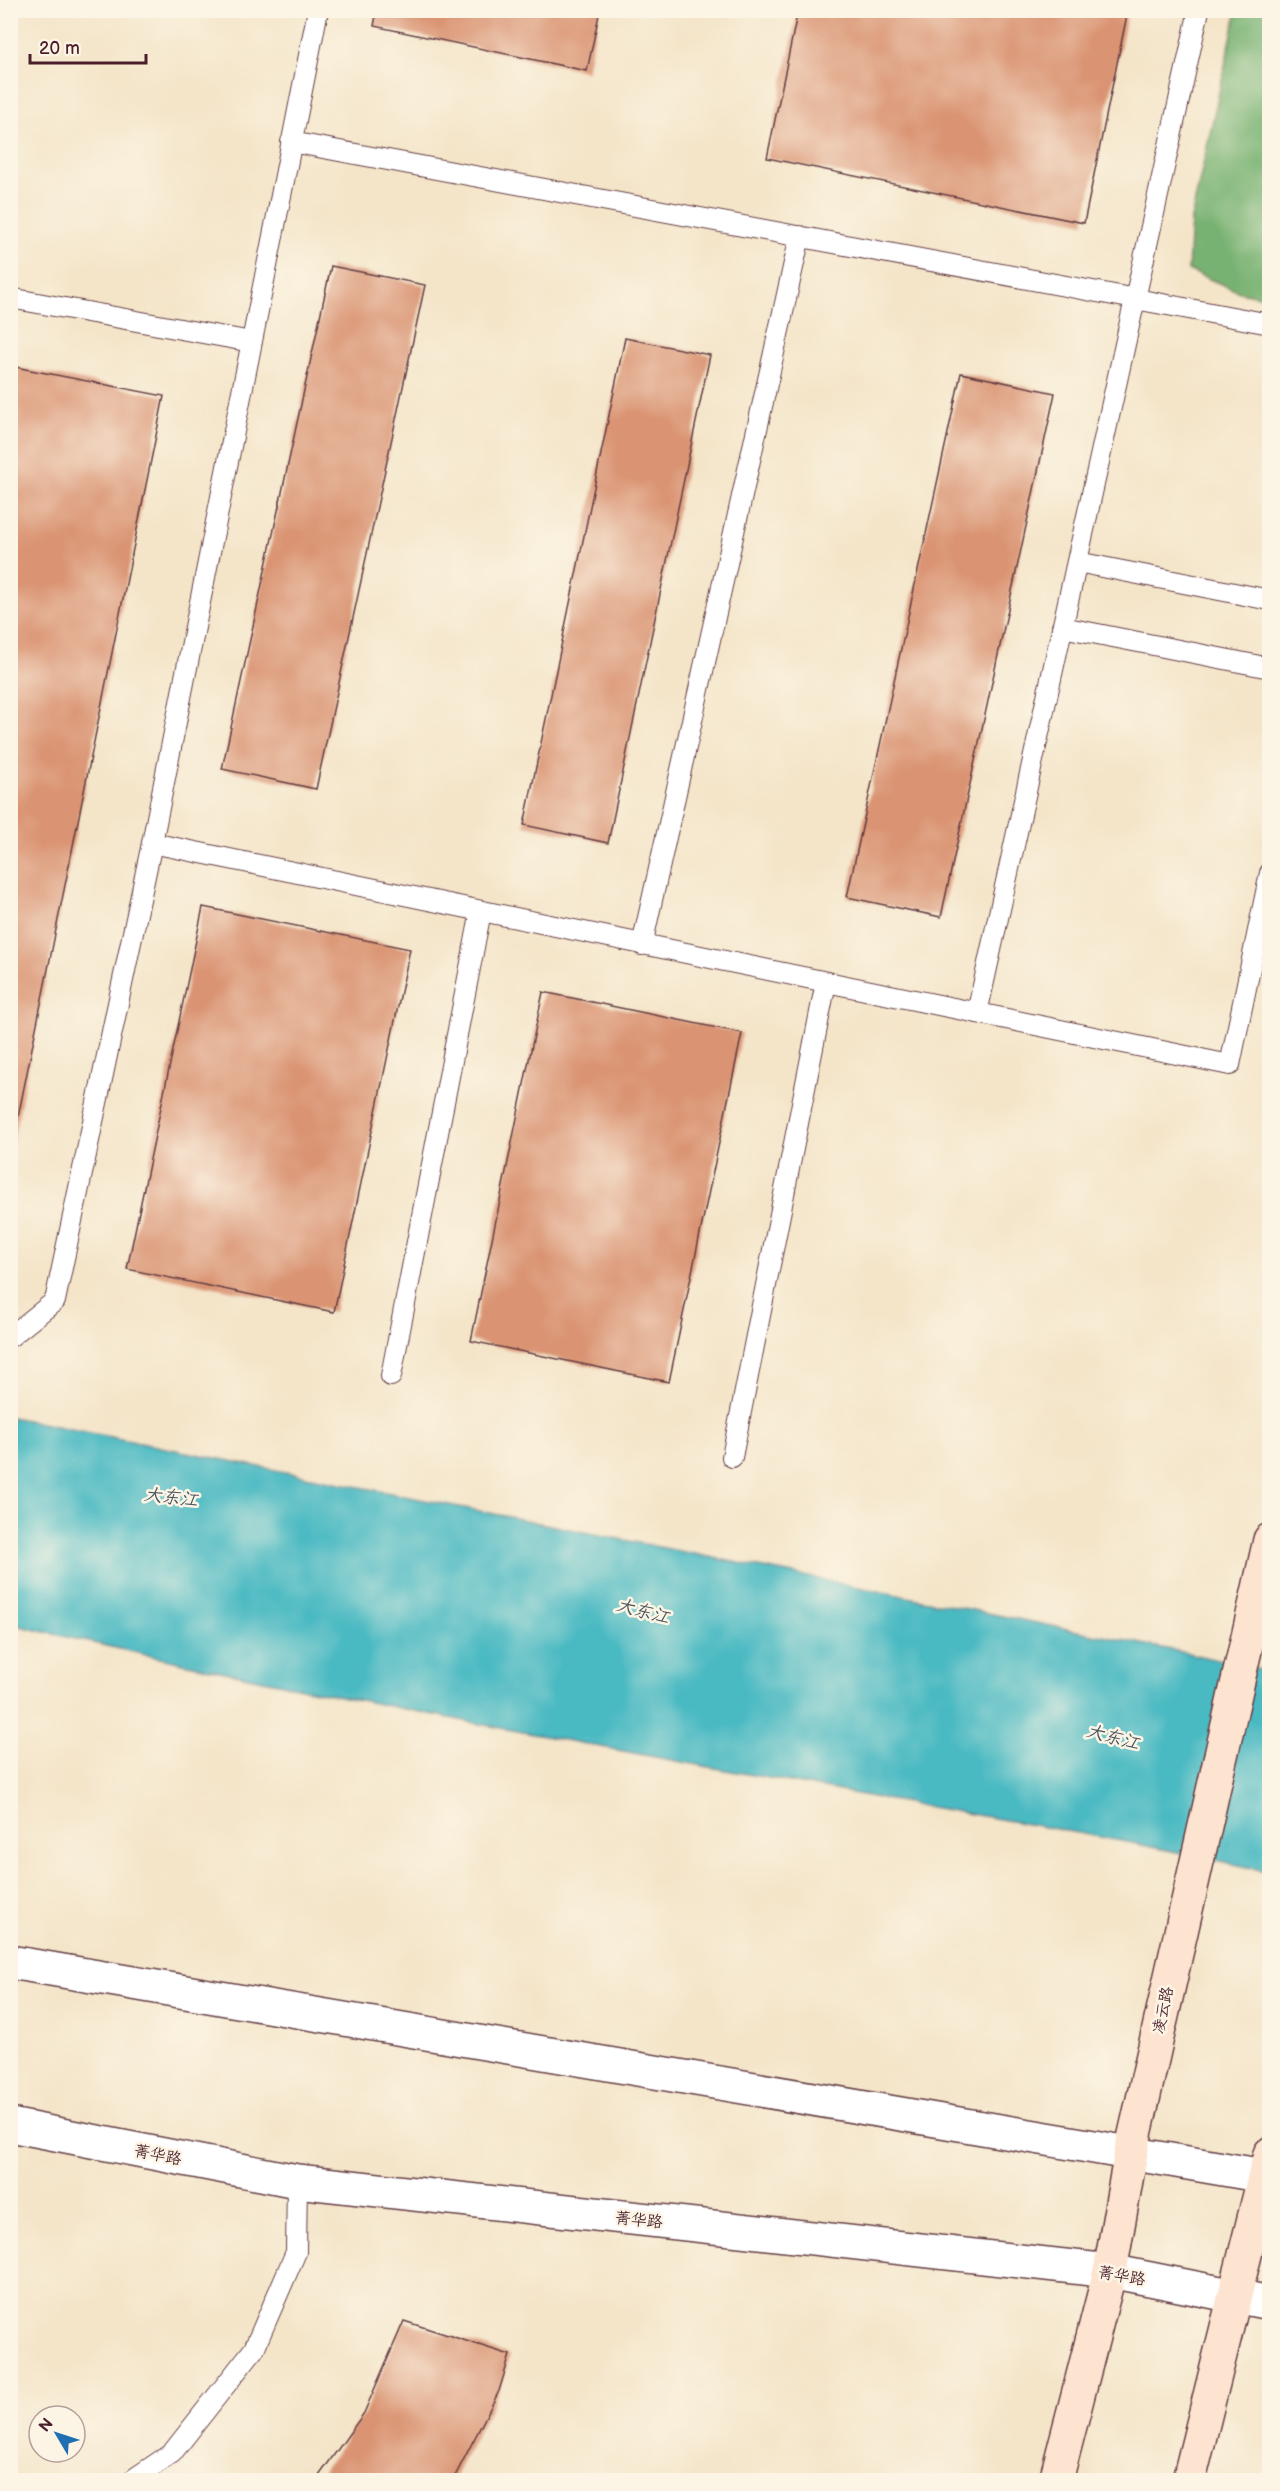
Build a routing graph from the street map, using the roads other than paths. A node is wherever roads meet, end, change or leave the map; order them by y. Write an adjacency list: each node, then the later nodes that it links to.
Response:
1 (318, 10): 3 (lane)
2 (1199, 10): 6 (lane)
3 (291, 142): 4 (lane); 8 (lane)
4 (800, 236): 6 (lane); 16 (lane)
5 (10, 298): 8 (lane)
6 (1135, 299): 7 (lane); 9 (lane)
7 (1269, 324)
8 (252, 342): 13 (lane)
9 (1077, 562): 10 (lane); 11 (lane)
10 (1269, 600)
11 (1062, 627): 12 (lane); 18 (lane)
12 (1269, 668)
13 (152, 843): 15 (lane); 19 (lane)
14 (1269, 873): 18 (lane)
15 (481, 911): 16 (lane); 20 (lane)
16 (642, 945): 17 (lane)
17 (826, 982): 18 (lane); 21 (lane)
18 (977, 1013)
19 (10, 1337)
20 (391, 1376)
21 (732, 1457)
22 (1269, 1540): 25 (main road, 凌云路)
23 (10, 1962): 25 (street)
24 (10, 2125): 27 (street, 菁华路)
25 (1131, 2152): 26 (street); 28 (main road, 凌云路)
26 (1268, 2169): 29 (main road)
27 (297, 2181): 28 (street, 菁华路); 31 (lane)
28 (1110, 2271): 29 (street, 菁华路); 32 (main road, 凌云路)
29 (1235, 2298): 30 (street, 菁华路); 33 (main road)
30 (1269, 2303)
31 (140, 2478)
32 (1056, 2481)
33 (1189, 2481)

